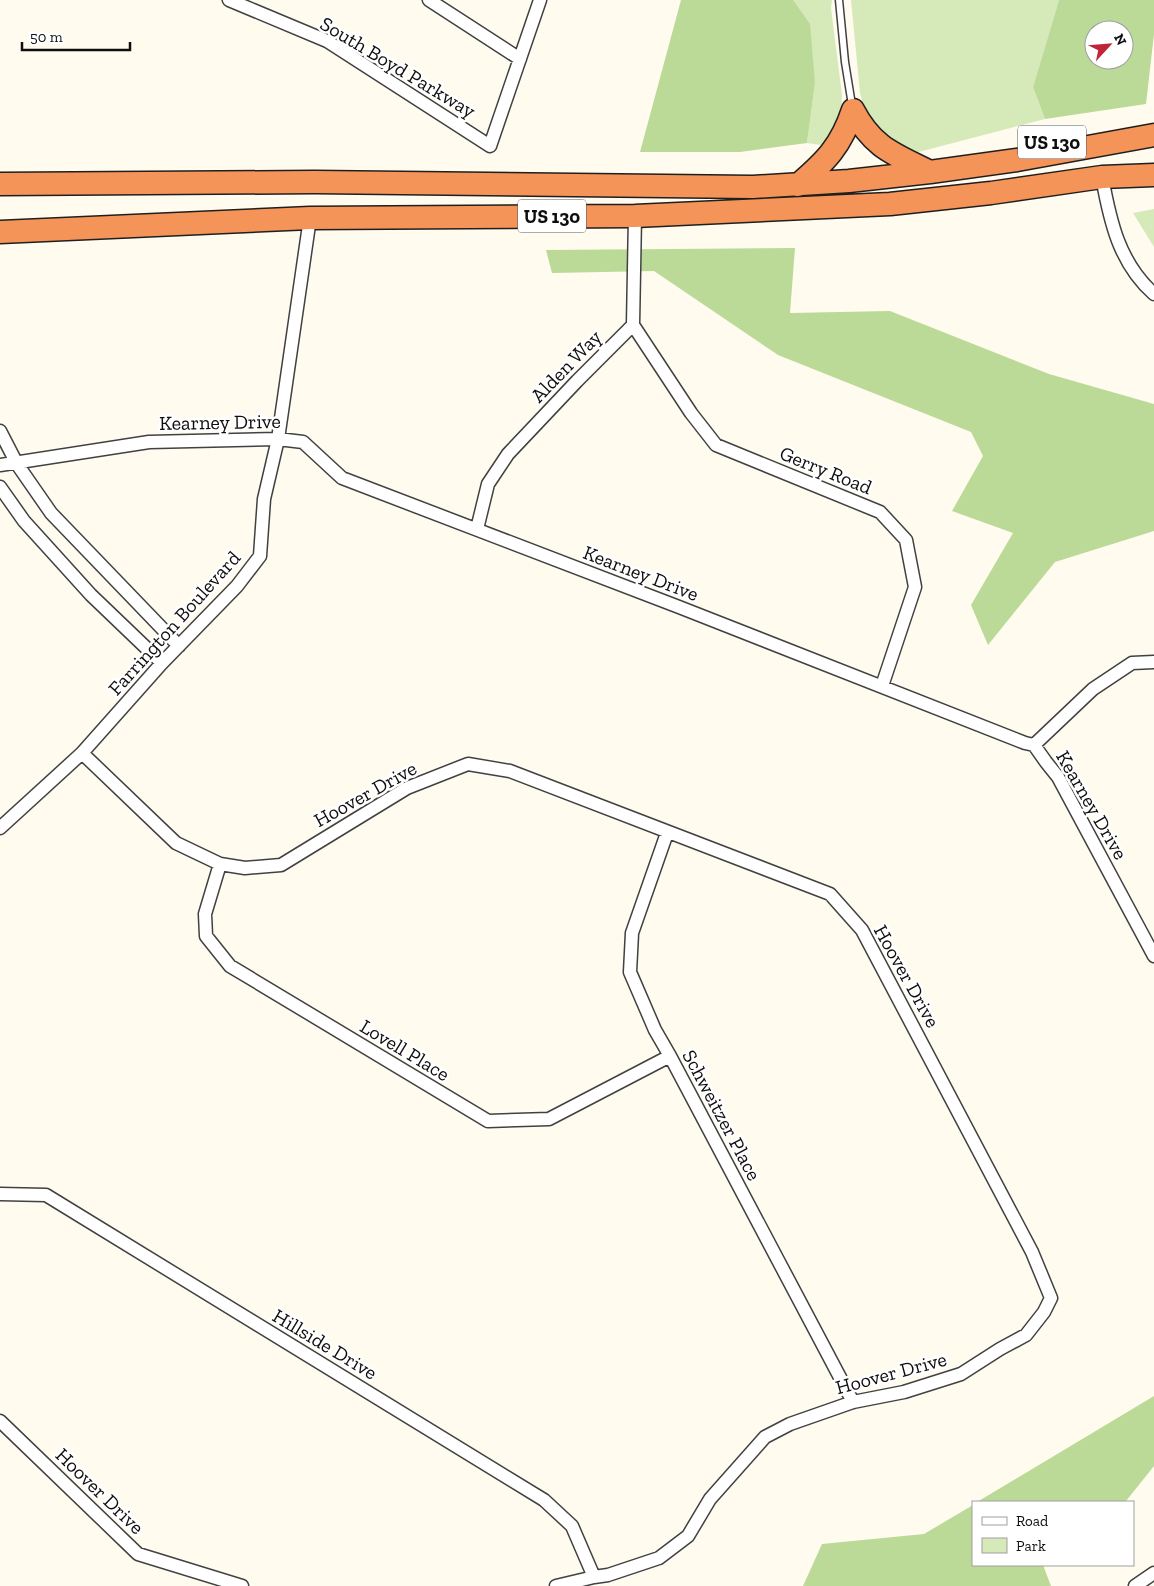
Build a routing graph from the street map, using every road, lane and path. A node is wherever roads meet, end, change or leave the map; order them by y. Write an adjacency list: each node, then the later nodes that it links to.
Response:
1 (229, 0): 5 (street, South Boyd Parkway)
2 (429, 0): 5 (street)
3 (540, 0): 5 (street)
4 (839, 0): 6 (lane)
5 (520, 59)
6 (853, 110): 10 (highway); 14 (highway)
7 (1154, 121): 10 (highway, US 130)
8 (1154, 136): 10 (highway)
9 (1154, 163): 12 (highway)
10 (941, 171): 14 (highway, US 130)
11 (1154, 175): 12 (highway, US 130)
12 (1102, 177): 15 (highway, US 130); 18 (street)
13 (0, 184): 14 (highway, US 130)
14 (798, 185)
15 (635, 216): 16 (highway, US 130); 19 (street)
16 (310, 218): 17 (highway, US 130); 21 (street, Farrington Boulevard)
17 (0, 232)
18 (1154, 294)
19 (633, 325): 25 (street, Alden Way); 29 (street, Gerry Road)
20 (0, 432): 22 (street)
21 (278, 439): 22 (street, Kearney Drive); 25 (street, Kearney Drive); 26 (street, Farrington Boulevard)
22 (17, 464): 23 (street, Kearney Drive); 26 (street)
23 (0, 465)
24 (0, 487): 28 (street)
25 (477, 529): 29 (street, Kearney Drive)
26 (178, 646): 28 (street, Farrington Boulevard)
27 (1154, 662): 30 (street)
28 (162, 663): 31 (street, Farrington Boulevard)
29 (882, 686): 30 (street, Kearney Drive)
30 (1034, 745): 35 (street, Kearney Drive)
31 (82, 753): 32 (street, Farrington Boulevard); 34 (street, Hoover Drive)
32 (0, 828)
33 (666, 833): 34 (street, Hoover Drive); 36 (street, Schweitzer Place); 38 (street, Hoover Drive)
34 (220, 864): 36 (street, Lovell Place)
35 (1154, 956)
36 (670, 1056): 38 (street, Schweitzer Place)
37 (0, 1194): 41 (street, Hillside Drive)
38 (852, 1402): 41 (street, Hoover Drive)
39 (0, 1421): 42 (street, Hoover Drive)
40 (1154, 1574): 44 (street)
41 (594, 1577): 43 (street, Hoover Drive)
42 (242, 1586)
43 (556, 1586)
44 (1135, 1586)

